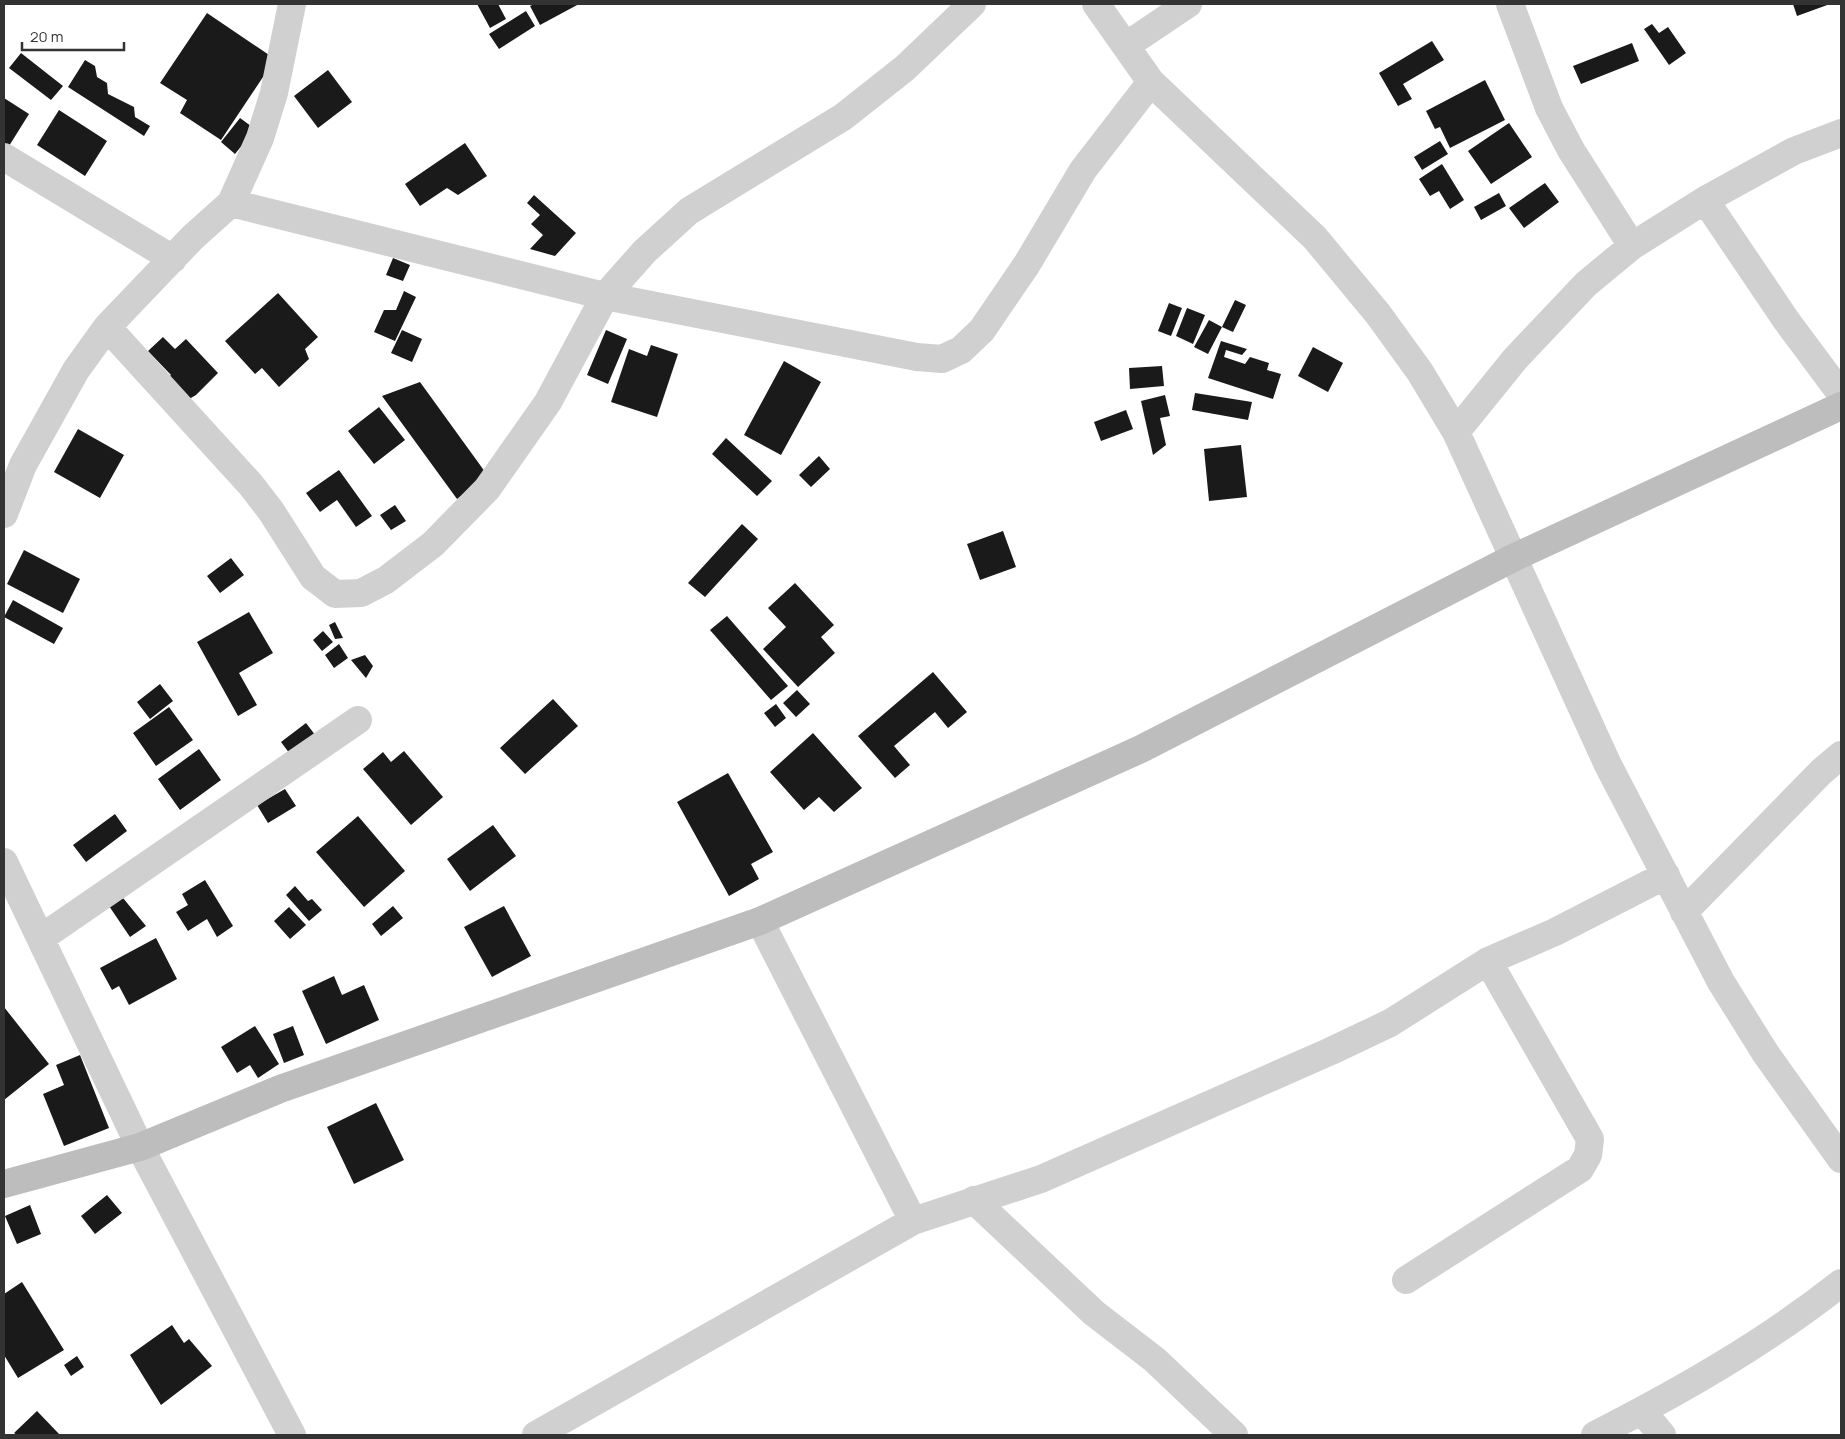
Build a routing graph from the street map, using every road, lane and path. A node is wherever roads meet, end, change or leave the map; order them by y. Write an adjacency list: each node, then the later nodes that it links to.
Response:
1 (292, 4): 11 (street)
2 (972, 4): 14 (street)
3 (1096, 4): 6 (street)
4 (1188, 4): 6 (street)
5 (1510, 4): 12 (street)
6 (1126, 45): 7 (street)
7 (1151, 82): 14 (street); 18 (street)
8 (1841, 133): 10 (street)
9 (4, 157): 13 (street)
10 (1704, 200): 12 (street); 16 (street)
11 (231, 203): 13 (street); 14 (street)
12 (1632, 246): 18 (street)
13 (172, 259): 15 (street)
14 (605, 296): 15 (street)
15 (107, 327): 19 (street)
16 (1841, 394)
17 (1841, 406): 20 (street)
18 (1456, 432): 20 (street)
19 (4, 514)
20 (1514, 558): 24 (street); 26 (street)
21 (358, 720): 27 (street)
22 (1841, 755): 25 (street)
23 (4, 862): 27 (street)
24 (1666, 875): 25 (street); 28 (street)
25 (1684, 912): 30 (street)
26 (760, 921): 29 (street); 33 (street)
27 (41, 938): 29 (street)
28 (1488, 961): 32 (street); 34 (street)
29 (140, 1147): 31 (street); 37 (street)
30 (1841, 1159)
31 (4, 1184)
32 (974, 1200): 33 (street); 39 (street)
33 (913, 1220): 38 (street)
34 (1406, 1280)
35 (1841, 1283): 36 (street)
36 (1642, 1411): 40 (street); 41 (street)
37 (292, 1435)
38 (536, 1435)
39 (1234, 1435)
40 (1596, 1435)
41 (1662, 1435)

